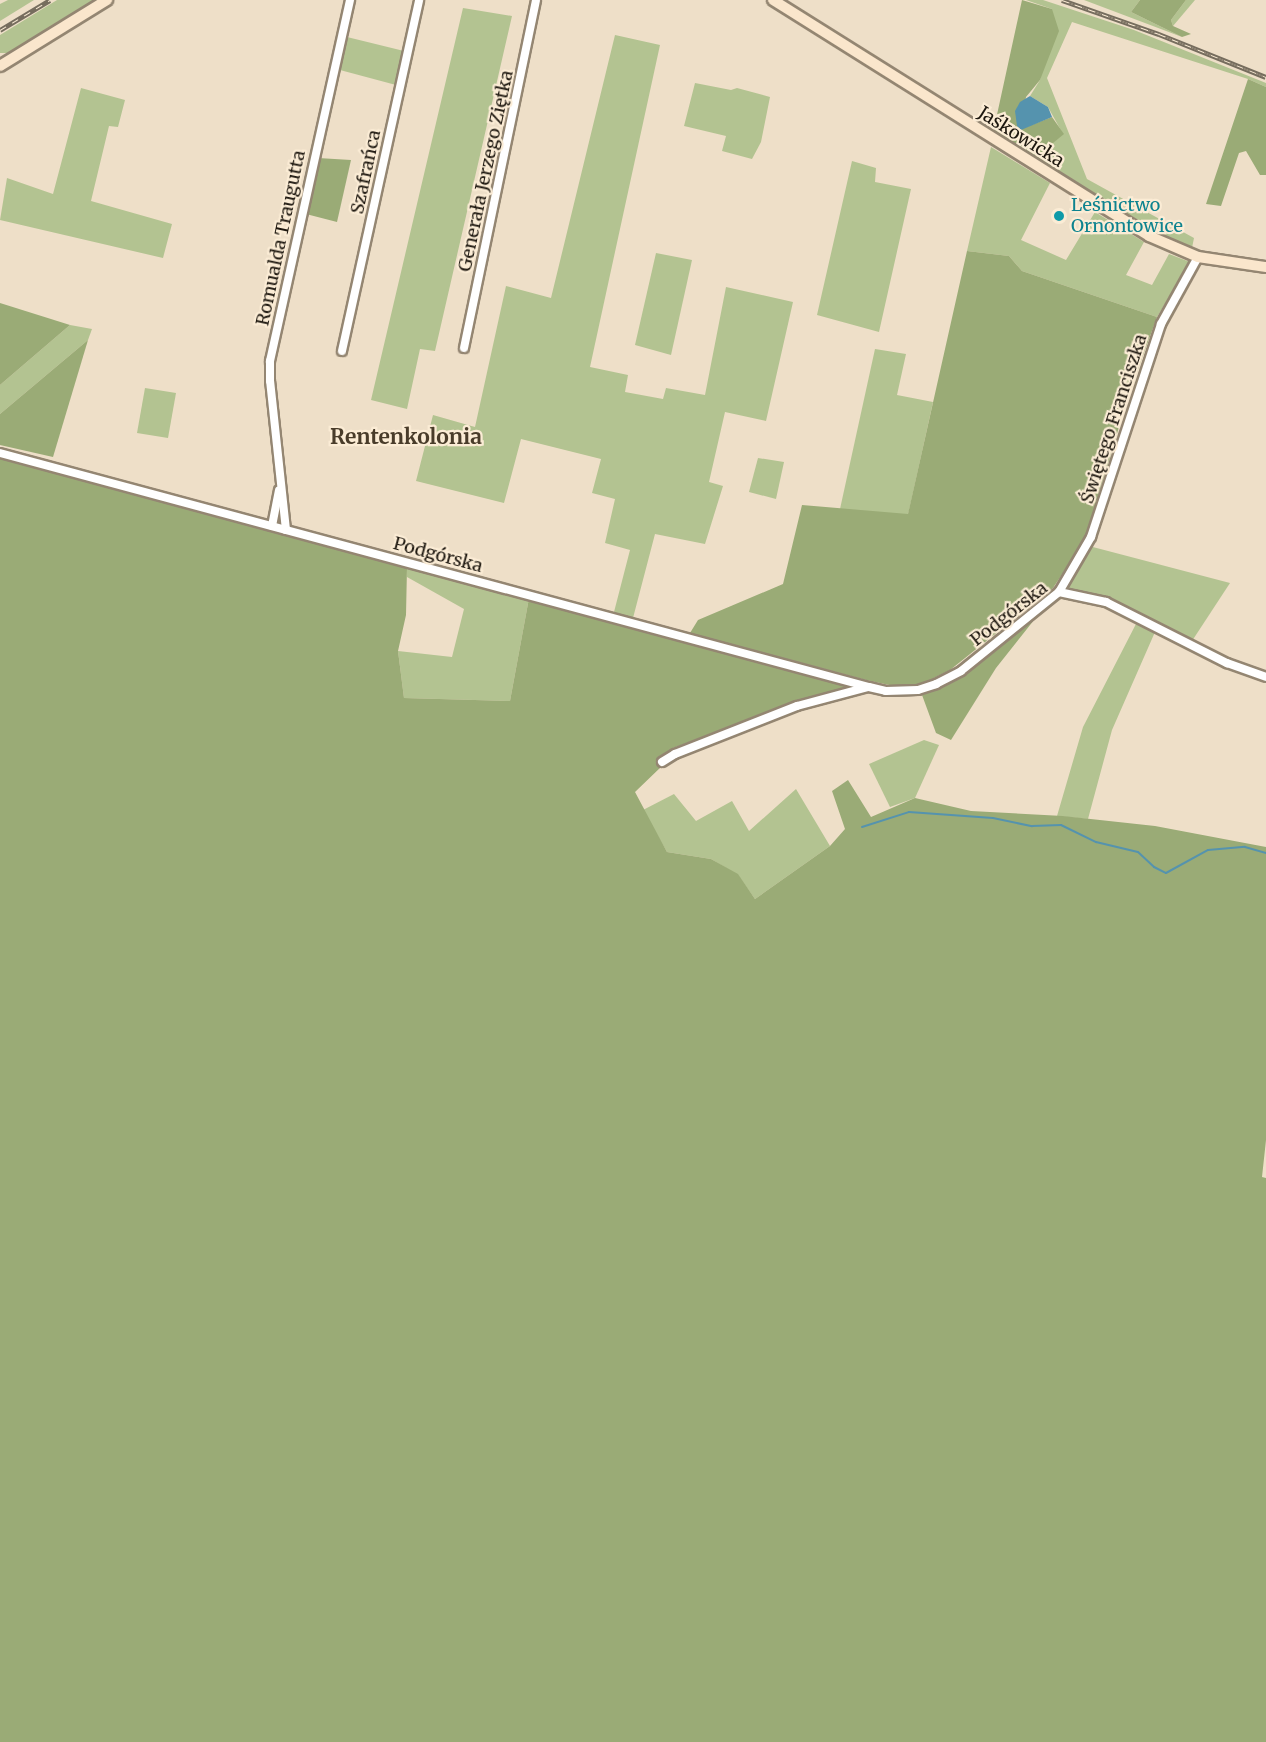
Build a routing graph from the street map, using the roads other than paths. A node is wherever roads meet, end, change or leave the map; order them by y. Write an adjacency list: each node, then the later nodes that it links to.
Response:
1 (107, 0): 6 (street)
2 (350, 0): 12 (street, Romualda Traugutta)
3 (419, 0): 10 (street, Szafrańca)
4 (536, 0): 9 (street, Generała Jerzego Ziętka)
5 (773, 0): 7 (street, Jaśkowicka)
6 (0, 66)
7 (1198, 257): 8 (street, Jaśkowicka); 15 (street, Świętego Franciszka)
8 (1266, 267)
9 (464, 348)
10 (342, 351)
11 (0, 453): 13 (street, Podgórska)
12 (280, 484): 13 (street, Romualda Traugutta); 14 (street, Romualda Traugutta)
13 (272, 526): 14 (street, Podgórska)
14 (286, 530): 17 (street, Podgórska)
15 (1059, 592): 16 (street, Podgórska); 17 (street, Podgórska)
16 (1266, 677)
17 (869, 687): 18 (street, Podgórska)
18 (662, 762)

